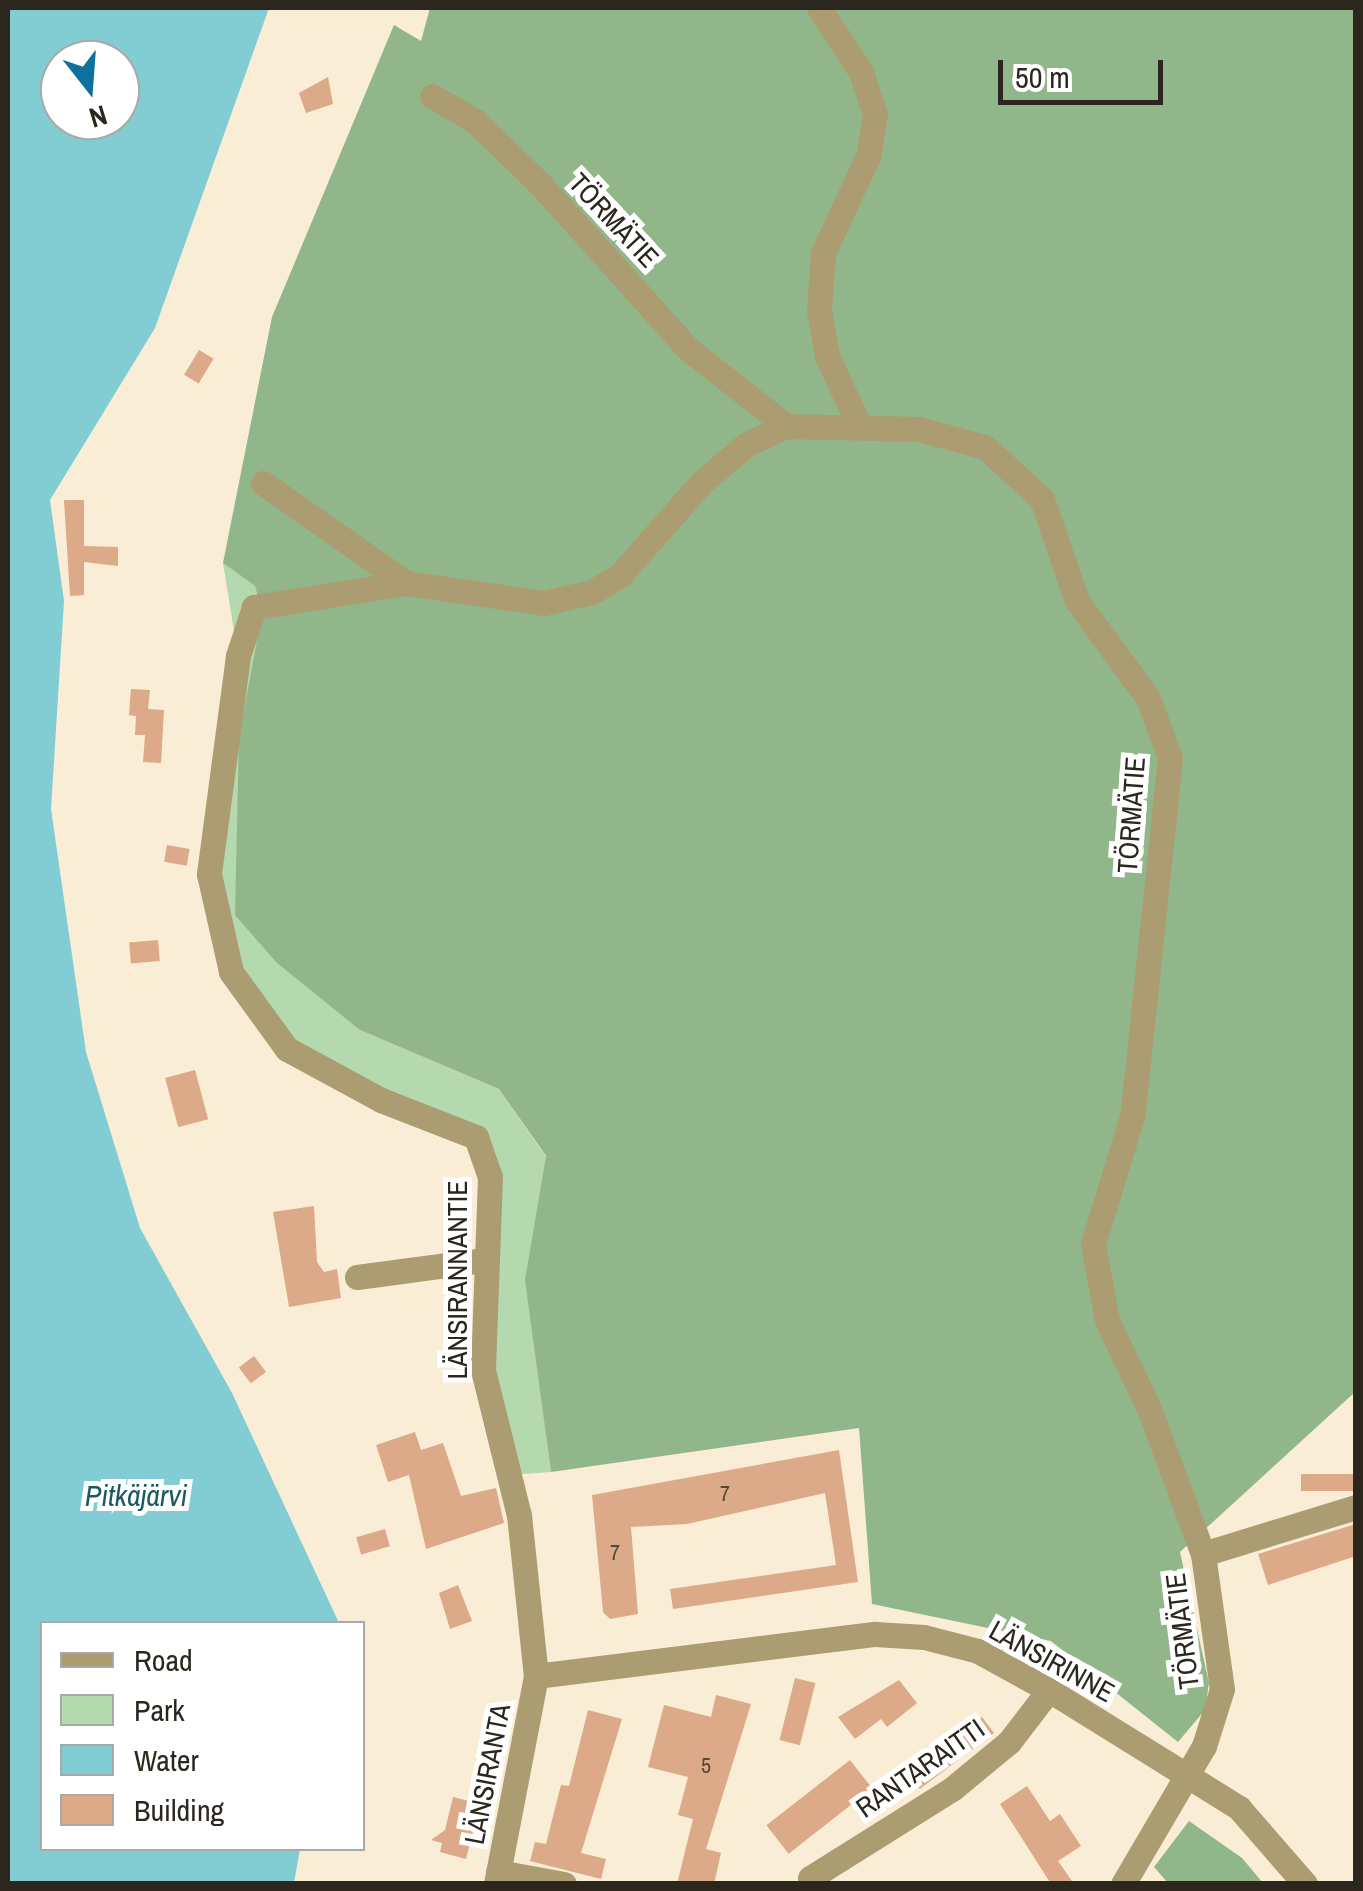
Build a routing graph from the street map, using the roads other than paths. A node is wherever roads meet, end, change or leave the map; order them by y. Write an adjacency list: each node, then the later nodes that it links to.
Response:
1 (820, 8): 3 (street)
2 (432, 96): 4 (street, TÖRMÄTIE)
3 (858, 423): 4 (street, TÖRMÄTIE); 10 (street, TÖRMÄTIE)
4 (786, 426): 6 (street)
5 (263, 482): 6 (street)
6 (406, 583): 7 (street, LÄNSIRANNANTIE)
7 (484, 1260): 8 (street); 11 (street, LÄNSIRANNANTIE)
8 (357, 1277)
9 (1356, 1507): 10 (street)
10 (1203, 1554): 13 (street, TÖRMÄTIE)
11 (536, 1676): 12 (street, LÄNSIRINNE); 14 (street, LÄNSIRANTA)
12 (1049, 1690): 13 (street, LÄNSIRINNE); 15 (street, RANTARAITTI)
13 (1188, 1776): 17 (street, TÖRMÄTIE); 18 (street, LÄNSIRINNE)
14 (497, 1878): 16 (street)
15 (810, 1878)
16 (564, 1884)
17 (1123, 1884)
18 (1305, 1884)

